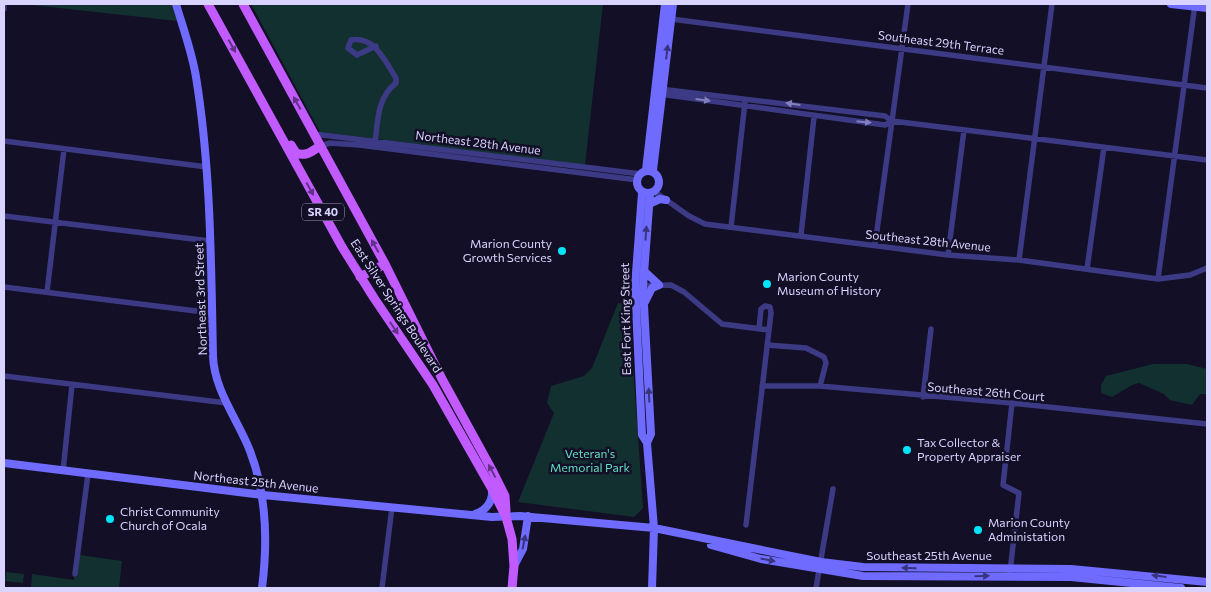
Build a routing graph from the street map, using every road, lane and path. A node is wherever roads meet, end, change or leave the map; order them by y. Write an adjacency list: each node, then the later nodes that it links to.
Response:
1 (4, 4): 13 (street)
2 (176, 4): 37 (main road, Northeast 3rd Street)
3 (208, 4): 22 (main road, East Silver Springs Boulevard / SR 40, one-way to 22)
4 (236, 4): 15 (main road)
5 (243, 4): 15 (main road, East Silver Springs Boulevard / SR 40)
6 (665, 4): 21 (main road)
7 (673, 4): 14 (main road)
8 (908, 4): 17 (street)
9 (1052, 4): 18 (street)
10 (1171, 4): 11 (main road)
11 (1195, 5): 12 (main road); 19 (street)
12 (1207, 8)
13 (4, 9)
14 (671, 19): 17 (street, Southeast 29th Terrace); 21 (main road, one-way to 14)
15 (252, 22): 28 (main road, East Silver Springs Boulevard / SR 40, one-way to 15)
16 (376, 46): 31 (street)
17 (902, 48): 18 (street, Southeast 29th Terrace); 26 (street)
18 (1043, 67): 19 (street, Southeast 29th Terrace); 29 (street)
19 (1184, 84): 20 (street, Southeast 29th Terrace); 35 (street)
20 (1207, 88)
21 (659, 91): 23 (street); 24 (street, one-way to 24); 38 (main road)
22 (258, 92): 32 (main road); 54 (main road, East Silver Springs Boulevard / SR 40, one-way to 54)
23 (745, 98): 24 (street); 26 (street, one-way to 23)
24 (744, 106): 25 (street); 44 (street)
25 (814, 117): 26 (street, one-way to 26); 45 (street)
26 (892, 121): 27 (street); 47 (street)
27 (964, 130): 29 (street); 48 (street)
28 (314, 134): 31 (street, Northeast 28th Avenue); 32 (main road, East Silver Springs Boulevard / SR 40)
29 (1035, 139): 33 (street); 49 (street)
30 (4, 141): 34 (street)
31 (375, 143): 32 (street, Northeast 28th Avenue); 38 (street, Northeast 28th Avenue)
32 (320, 146): 50 (main road, East Silver Springs Boulevard / SR 40, one-way to 32)
33 (1104, 147): 35 (street); 52 (street)
34 (64, 149): 37 (street); 43 (street)
35 (1175, 156): 36 (street); 55 (street)
36 (1207, 160)
37 (207, 167): 46 (main road, Northeast 3rd Street)
38 (644, 174): 39 (main road); 39 (main road)
39 (649, 193): 40 (street, Southeast 28th Avenue); 41 (main road, East Fort King Street); 57 (main road, East Fort King Street)
40 (666, 200): 41 (main road); 44 (street, Southeast 28th Avenue)
41 (649, 204): 53 (main road, East Fort King Street, one-way to 41)
42 (4, 216): 43 (street)
43 (55, 222): 46 (street); 60 (street)
44 (731, 227): 45 (street, Southeast 28th Avenue)
45 (801, 236): 47 (street, Southeast 28th Avenue)
46 (210, 241): 62 (main road, Northeast 3rd Street)
47 (875, 245): 48 (street, Southeast 28th Avenue)
48 (948, 255): 49 (street, Southeast 28th Avenue)
49 (1019, 260): 52 (street, Southeast 28th Avenue)
50 (385, 264): 54 (main road); 85 (main road, East Silver Springs Boulevard / SR 40, one-way to 50)
51 (1207, 268): 55 (street, Southeast 28th Avenue)
52 (1087, 269): 55 (street, Southeast 28th Avenue)
53 (644, 271): 56 (main road); 59 (main road, East Fort King Street)
54 (360, 277): 79 (main road, East Silver Springs Boulevard / SR 40, one-way to 79)
55 (1158, 279)
56 (659, 285): 59 (street); 61 (main road); 63 (street)
57 (634, 286): 59 (street); 75 (main road, East Fort King Street)
58 (4, 287): 60 (street)
59 (643, 287): 61 (main road, East Fort King Street)
60 (47, 292): 62 (street)
61 (644, 305): 75 (main road, East Fort King Street, one-way to 61)
62 (212, 313): 72 (main road, Northeast 3rd Street)
63 (759, 329): 65 (street); 65 (street)
64 (931, 329): 71 (street)
65 (769, 330): 66 (street)
66 (768, 345): 69 (street); 70 (street)
67 (4, 376): 68 (street)
68 (72, 385): 72 (street); 77 (street)
69 (762, 386): 70 (street, Southeast 26th Court); 86 (street)
70 (820, 386): 71 (street, Southeast 26th Court)
71 (923, 397): 73 (street, Southeast 26th Court)
72 (227, 403): 81 (main road, Northeast 3rd Street)
73 (1012, 403): 74 (street, Southeast 26th Court); 90 (street)
74 (1207, 424)
75 (647, 443): 87 (main road, East Fort King Street)
76 (4, 463): 77 (main road, Northeast 25th Avenue)
77 (63, 471): 78 (main road, Northeast 25th Avenue)
78 (88, 474): 81 (main road, Northeast 25th Avenue); 91 (street)
79 (492, 489): 83 (main road); 85 (main road, East Silver Springs Boulevard / SR 40)
80 (832, 489): 89 (street)
81 (263, 494): 82 (main road, Northeast 25th Avenue); 94 (main road, Northeast 3rd Street)
82 (392, 507): 83 (main road, Northeast 25th Avenue); 95 (street)
83 (473, 515): 85 (main road, Northeast 25th Avenue)
84 (528, 516): 85 (main road, Southeast 25th Avenue); 87 (main road, Southeast 25th Avenue); 88 (main road, one-way to 84)
85 (506, 517): 88 (main road, East Silver Springs Boulevard / SR 40)
86 (746, 525)
87 (654, 528): 89 (main road, Southeast 25th Avenue); 97 (main road, East Fort King Street)
88 (514, 566): 96 (main road, East Silver Springs Boulevard / SR 40)
89 (820, 566): 90 (main road, Southeast 25th Avenue, one-way to 89); 92 (main road, Southeast 25th Avenue, one-way to 92); 98 (street)
90 (1011, 567): 92 (street); 93 (main road, Southeast 25th Avenue, one-way to 90)
91 (75, 574)
92 (1010, 576): 99 (main road, Southeast 25th Avenue)
93 (1207, 582)
94 (262, 588)
95 (382, 588)
96 (512, 588)
97 (652, 588)
98 (816, 588)
99 (1181, 588)

